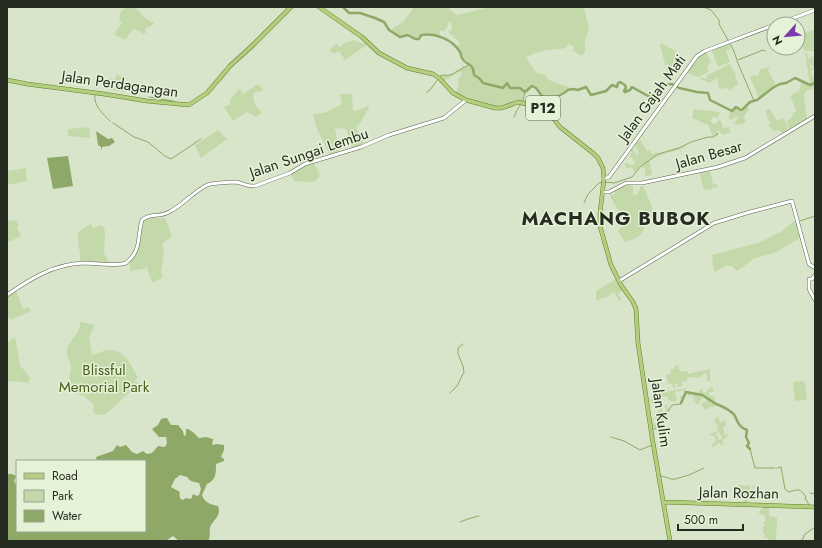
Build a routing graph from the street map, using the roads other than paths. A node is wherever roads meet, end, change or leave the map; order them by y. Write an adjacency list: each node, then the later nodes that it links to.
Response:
1 (291, 7): 6 (main road, Jalan Perdagangan)
2 (318, 7): 7 (main road, Jalan Kulim / P12)
3 (815, 10): 4 (main road)
4 (799, 16)
5 (766, 28): 9 (main road, Jalan Gajah Mati)
6 (7, 79)
7 (464, 101): 9 (main road, Jalan Kulim / P12); 14 (main road, Jalan Sungai Lembu)
8 (815, 116): 10 (main road, Jalan Besar)
9 (604, 181): 10 (main road, Jalan Kulim / P12)
10 (603, 192): 13 (main road, Jalan Kulim / P12)
11 (815, 268): 13 (main road)
12 (815, 275): 15 (main road)
13 (621, 281): 16 (main road, Jalan Kulim / P12)
14 (7, 295)
15 (815, 300)
16 (664, 503): 17 (main road, Jalan Rozhan); 18 (main road, Jalan Kulim / P12)
17 (815, 507)
18 (670, 541)

